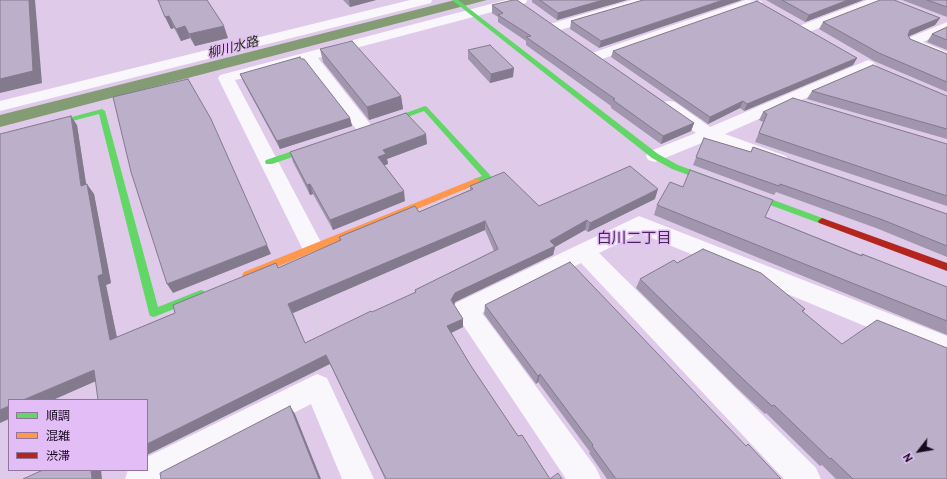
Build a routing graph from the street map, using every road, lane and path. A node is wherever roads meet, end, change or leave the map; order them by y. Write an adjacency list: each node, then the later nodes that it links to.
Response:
1 (426, 0): 25 (street)
2 (455, 0): 10 (street)
3 (646, 0): 15 (street)
4 (755, 0): 8 (street); 22 (street)
5 (879, 0): 9 (street)
6 (841, 3): 9 (street)
7 (523, 4): 10 (street)
8 (770, 9)
9 (855, 9): 16 (street)
10 (472, 13): 19 (street); 31 (street)
11 (543, 18): 15 (street)
12 (934, 18): 14 (street)
13 (790, 21): 16 (street)
14 (947, 24): 20 (street)
15 (555, 27): 17 (street)
16 (804, 29): 18 (street)
17 (567, 35)
18 (822, 40)
19 (309, 56): 27 (street); 32 (street)
20 (947, 58)
21 (868, 64): 24 (street)
22 (616, 69)
23 (653, 95): 28 (street)
24 (789, 99): 26 (street); 28 (street)
25 (0, 106)
26 (815, 108)
27 (362, 130): 34 (street)
28 (709, 134): 31 (street); 33 (street)
29 (0, 138): 38 (street)
30 (328, 142): 32 (street)
31 (655, 156): 36 (street)
32 (269, 162): 34 (street)
33 (798, 166)
34 (313, 248): 37 (street)
35 (583, 251): 40 (street); 44 (street); 45 (street)
36 (947, 267)
37 (241, 278)
38 (212, 290)
39 (315, 294): 41 (path)
40 (947, 348)
41 (318, 387): 42 (street); 43 (street)
42 (141, 479)
43 (358, 479)
44 (585, 479)
45 (805, 479)

